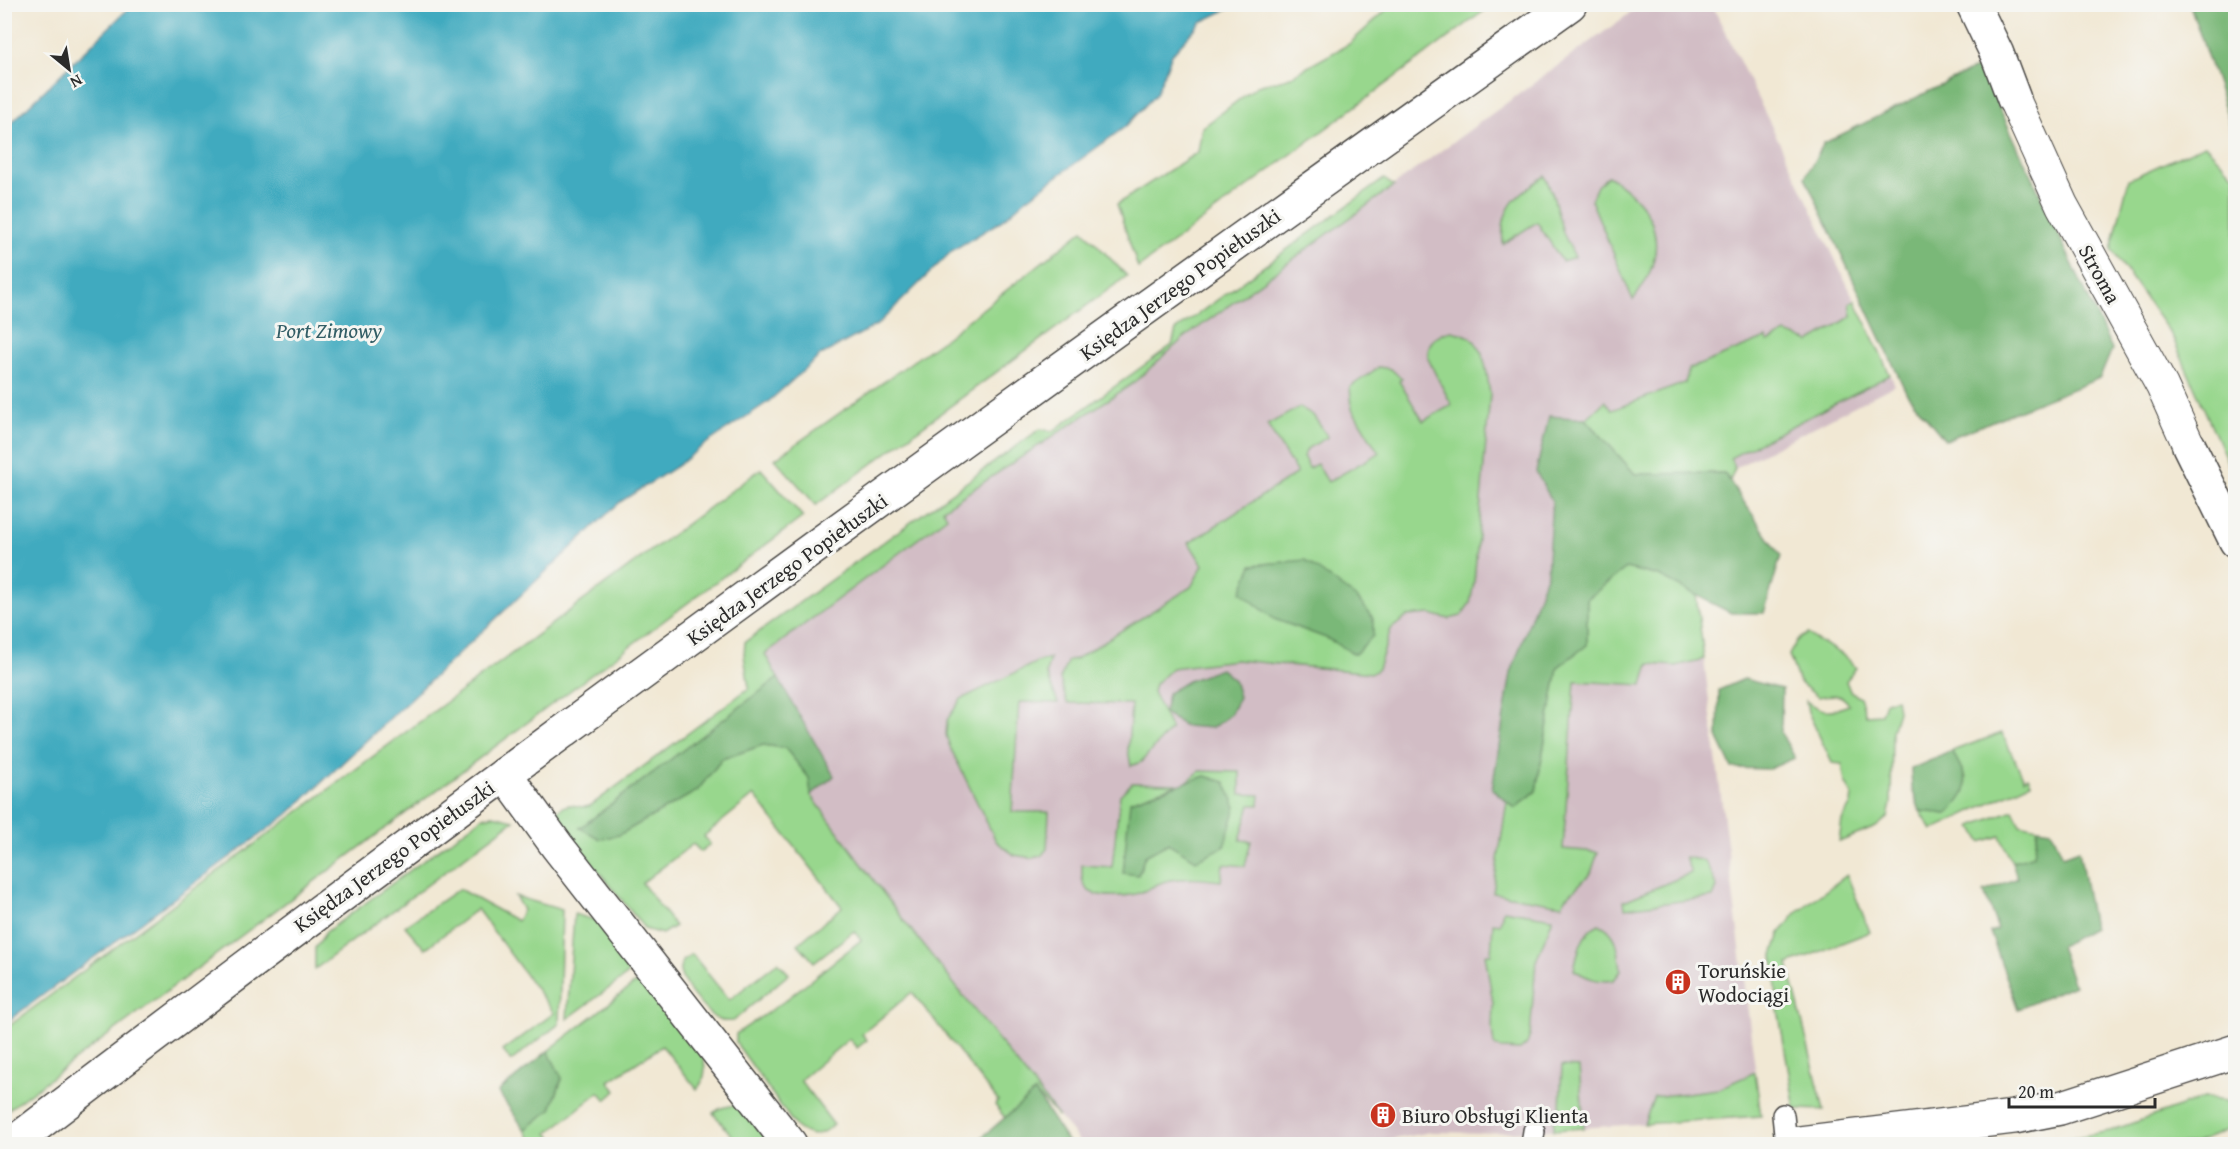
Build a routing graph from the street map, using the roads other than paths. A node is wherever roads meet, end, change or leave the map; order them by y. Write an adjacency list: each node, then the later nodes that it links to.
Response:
1 (1570, 4): 6 (street, Księdza Jerzego Popiełuszki)
2 (1973, 4): 3 (street, Stroma)
3 (2014, 99): 4 (street, Stroma)
4 (2189, 446): 5 (street, Stroma)
5 (2235, 541)
6 (505, 774): 10 (street, Księdza Jerzego Popiełuszki); 11 (street)
7 (2235, 1051): 9 (street)
8 (1787, 1130): 9 (street); 12 (lane)
9 (1882, 1138)
10 (12, 1144)
11 (790, 1144)
12 (1786, 1144)

